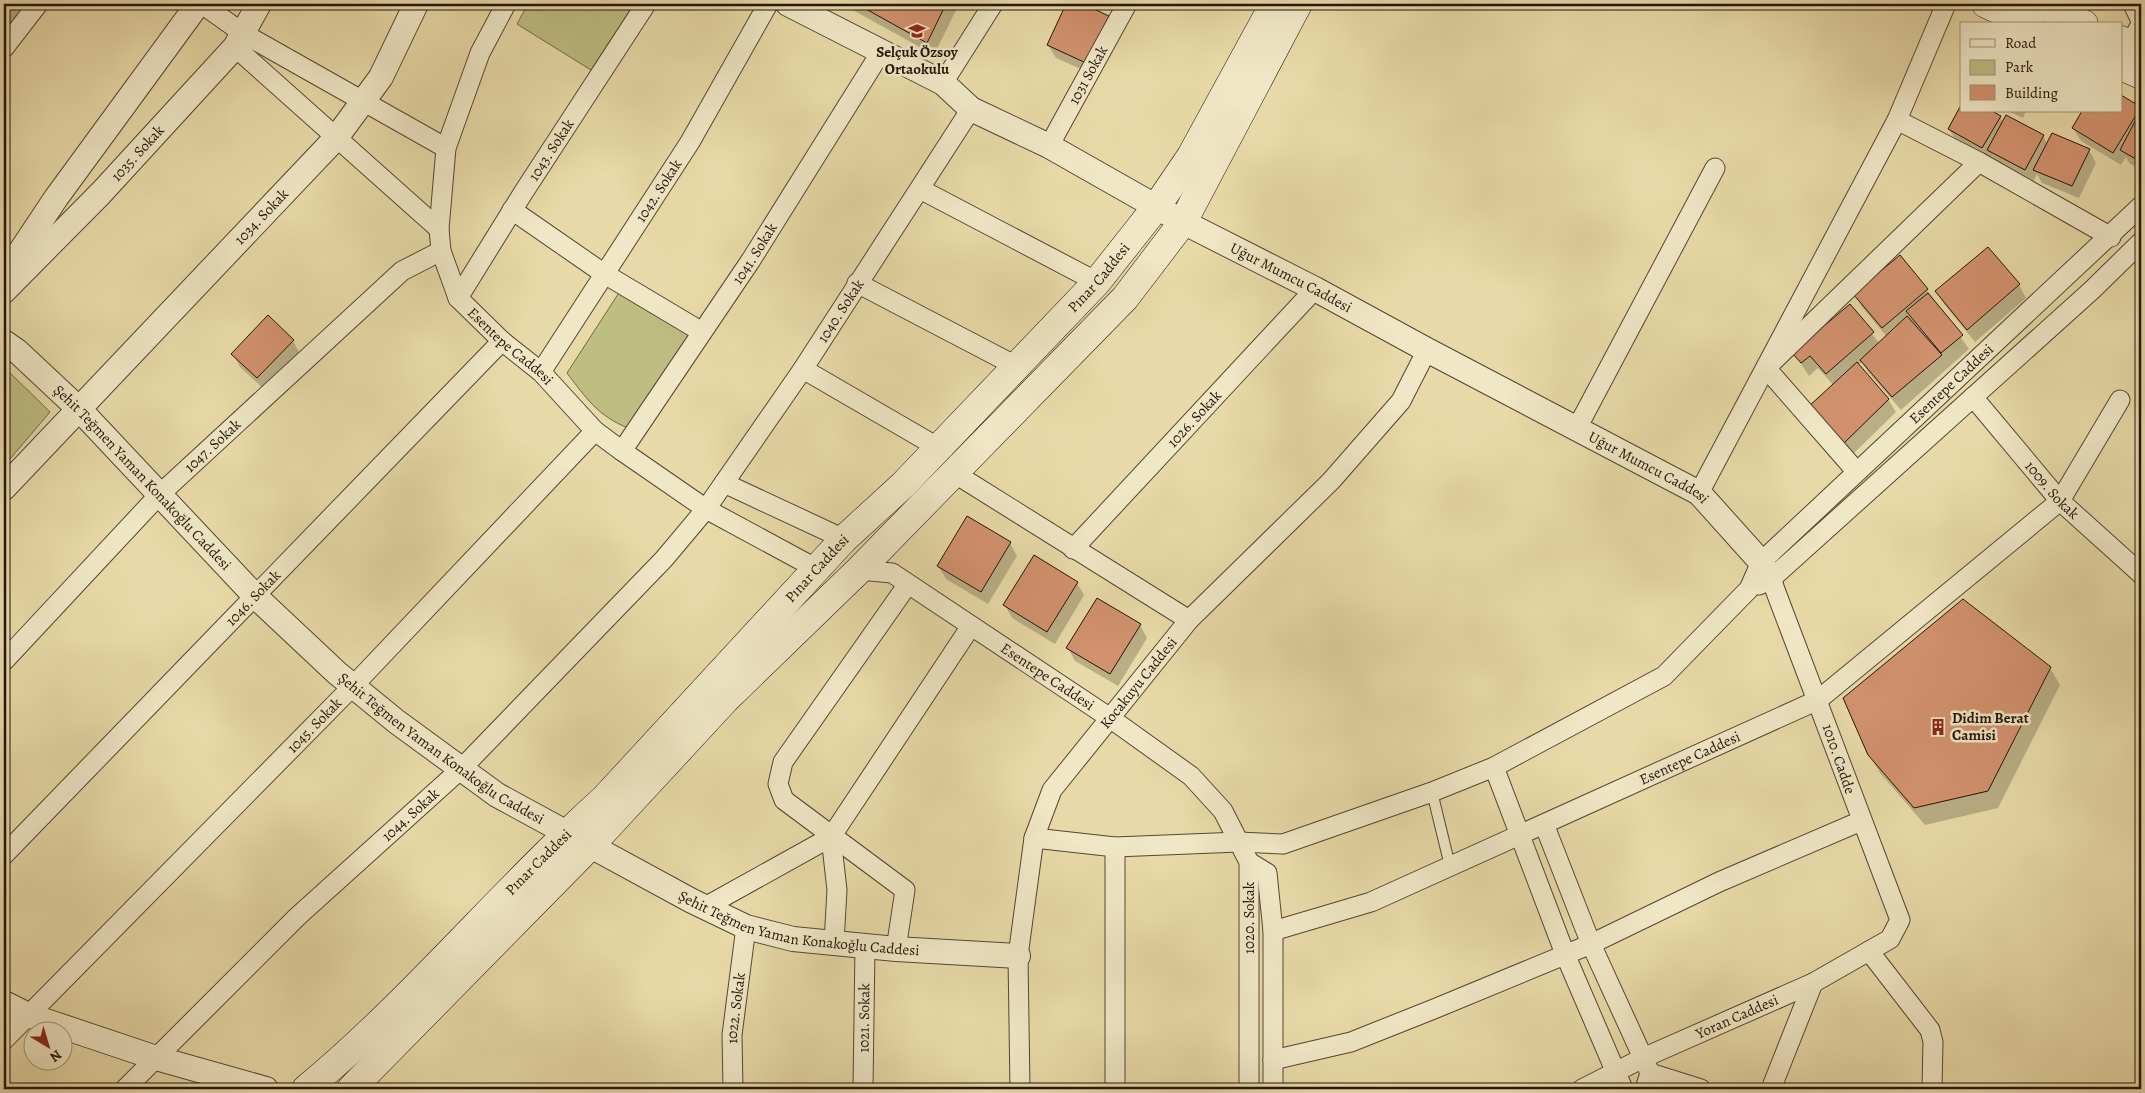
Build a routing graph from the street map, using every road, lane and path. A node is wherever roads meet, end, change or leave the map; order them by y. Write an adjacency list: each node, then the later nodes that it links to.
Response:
1 (38, 4): 21 (street)
2 (200, 4): 20 (street); 43 (street)
3 (259, 4): 20 (street, 1035. Sokak)
4 (416, 4): 25 (street, 1034. Sokak)
5 (506, 4): 30 (street, Esentepe Caddesi)
6 (646, 4): 36 (street, 1043. Sokak)
7 (768, 4): 42 (street, 1042. Sokak)
8 (788, 4): 22 (street, Uğur Mumcu Caddesi)
9 (993, 4): 24 (street)
10 (1127, 4): 29 (street, 1031 Sokak)
11 (1274, 4): 34 (main road, Pınar Caddesi)
12 (1298, 4): 37 (main road, Pınar Caddesi)
13 (1946, 4): 27 (street)
14 (1986, 4): 17 (main road)
15 (2039, 4): 18 (main road)
16 (2133, 4): 19 (street)
17 (2026, 22)
18 (2080, 22)
19 (2133, 40): 23 (main road)
20 (240, 41): 25 (street); 28 (street); 47 (street, 1035. Sokak)
21 (4, 48)
22 (881, 52): 24 (street, Uğur Mumcu Caddesi); 49 (street, 1041. Sokak)
23 (2141, 75)
24 (943, 83): 26 (street, Uğur Mumcu Caddesi)
25 (362, 103): 28 (street, 1034. Sokak); 30 (street)
26 (971, 109): 29 (street, Uğur Mumcu Caddesi); 33 (street, 1040. Sokak)
27 (1897, 120): 31 (street); 54 (street)
28 (336, 138): 38 (street); 59 (street, 1034. Sokak)
29 (1048, 146): 34 (street, Uğur Mumcu Caddesi)
30 (446, 148): 38 (street, Esentepe Caddesi)
31 (1979, 162): 39 (street); 54 (street)
32 (1715, 168): 60 (street)
33 (920, 189): 44 (street); 45 (street, 1040. Sokak)
34 (1157, 206): 37 (street, Uğur Mumcu Caddesi); 44 (main road, Pınar Caddesi)
35 (2141, 206): 39 (street, Esentepe Caddesi)
36 (512, 210): 42 (street); 48 (street, 1043. Sokak)
37 (1183, 222): 46 (street, Uğur Mumcu Caddesi); 65 (main road, Pınar Caddesi)
38 (439, 229): 41 (street, Esentepe Caddesi)
39 (2111, 236): 64 (street, Esentepe Caddesi)
40 (2141, 242): 57 (street, Esentepe Caddesi)
41 (440, 251): 48 (street, Esentepe Caddesi); 69 (street, 1047. Sokak)
42 (604, 273): 49 (street); 56 (street, 1042. Sokak)
43 (4, 276)
44 (1097, 282): 53 (main road, Pınar Caddesi)
45 (857, 283): 53 (street); 55 (street, 1040. Sokak)
46 (1315, 289): 52 (street, Uğur Mumcu Caddesi); 73 (street, 1026. Sokak)
47 (4, 291)
48 (458, 298): 50 (street, Esentepe Caddesi)
49 (702, 332): 63 (street, 1041. Sokak)
50 (502, 341): 56 (street, Esentepe Caddesi); 79 (street, 1046. Sokak)
51 (4, 342): 59 (street, Şehit Teğmen Yaman Konakoğlu Caddesi)
52 (1427, 350): 60 (street, Uğur Mumcu Caddesi); 80 (street, Kocakuyu Caddesi)
53 (1016, 366): 62 (main road, Pınar Caddesi)
54 (1766, 368): 64 (street); 68 (street)
55 (803, 369): 62 (street); 66 (street, 1040. Sokak)
56 (541, 372): 61 (street, Esentepe Caddesi)
57 (1973, 397): 70 (street, 1009. Sokak); 76 (street, Esentepe Caddesi)
58 (2120, 400): 70 (street, Esentepe Caddesi)
59 (80, 410): 67 (street, 1034. Sokak); 69 (street, Şehit Teğmen Yaman Konakoğlu Caddesi)
60 (1577, 428): 68 (street, Uğur Mumcu Caddesi)
61 (595, 431): 63 (street, Esentepe Caddesi); 83 (street, 1045. Sokak)
62 (939, 448): 72 (main road, Pınar Caddesi)
63 (622, 452): 71 (street, Esentepe Caddesi)
64 (1856, 471): 76 (street, Esentepe Caddesi)
65 (954, 473): 73 (street); 75 (main road, Pınar Caddesi)
66 (724, 483): 71 (street, 1040. Sokak); 72 (street)
67 (4, 488)
68 (1699, 493): 76 (street, Uğur Mumcu Caddesi)
69 (159, 495): 79 (street, Şehit Teğmen Yaman Konakoğlu Caddesi); 82 (street, 1047. Sokak)
70 (2060, 501): 77 (street, 1009. Sokak); 84 (street, Esentepe Caddesi)
71 (706, 509): 74 (street, Esentepe Caddesi); 87 (street, 1044. Sokak)
72 (844, 538): 74 (main road, Pınar Caddesi); 75 (main road)
73 (1073, 549): 80 (street)
74 (817, 569): 75 (main road); 91 (main road, Pınar Caddesi)
75 (859, 570): 78 (street, Esentepe Caddesi); 96 (main road, Pınar Caddesi)
76 (1766, 570): 84 (street, 1010. Cadde); 86 (street)
77 (2141, 574)
78 (908, 584): 81 (street, Esentepe Caddesi); 93 (street)
79 (256, 597): 83 (street, Şehit Teğmen Yaman Konakoğlu Caddesi); 98 (street, 1046. Sokak)
80 (1189, 620): 85 (street, Kocakuyu Caddesi)
81 (971, 626): 85 (street, Esentepe Caddesi); 93 (street)
82 (4, 661)
83 (353, 686): 87 (street, Şehit Teğmen Yaman Konakoğlu Caddesi); 114 (street, 1045. Sokak)
84 (1818, 700): 89 (street, 1010. Cadde); 90 (street, Esentepe Caddesi)
85 (1110, 718): 94 (street, Kocakuyu Caddesi); 95 (street, Esentepe Caddesi)
86 (1494, 766): 88 (street); 92 (street)
87 (461, 769): 91 (street, Şehit Teğmen Yaman Konakoğlu Caddesi); 116 (street, 1044. Sokak)
88 (1432, 792): 95 (street); 100 (lane)
89 (1861, 821): 104 (street, 1010. Cadde); 106 (street)
90 (1544, 824): 92 (street, Esentepe Caddesi); 106 (street)
91 (566, 834): 96 (street, Şehit Teğmen Yaman Konakoğlu Caddesi); 122 (main road, Pınar Caddesi)
92 (1520, 834): 100 (street, Esentepe Caddesi); 110 (street)
93 (832, 837): 101 (street); 105 (street); 108 (street)
94 (1034, 838): 97 (street); 111 (street, Kocakuyu Caddesi)
95 (1239, 842): 97 (street); 99 (street, Esentepe Caddesi)
96 (590, 846): 101 (street, Şehit Teğmen Yaman Konakoğlu Caddesi); 123 (main road, Pınar Caddesi)
97 (1115, 847): 127 (street)
98 (4, 855)
99 (1250, 862): 103 (street, 1020. Sokak); 128 (street, 1020. Sokak)
100 (1450, 866): 103 (street, Esentepe Caddesi)
101 (705, 907): 102 (street, Şehit Teğmen Yaman Konakoğlu Caddesi)
102 (746, 927): 105 (street, Şehit Teğmen Yaman Konakoğlu Caddesi); 124 (street, 1022. Sokak)
103 (1273, 931): 117 (street, 1020. Sokak)
104 (1890, 939): 109 (street, Yoran Caddesi)
105 (834, 943): 107 (street, Şehit Teğmen Yaman Konakoğlu Caddesi)
106 (1590, 944): 110 (street); 119 (street)
107 (865, 946): 108 (street, Şehit Teğmen Yaman Konakoğlu Caddesi); 125 (street, 1021. Sokak)
108 (896, 949): 111 (street, Şehit Teğmen Yaman Konakoğlu Caddesi)
109 (1869, 951): 112 (street, Yoran Caddesi); 134 (street)
110 (1565, 954): 117 (street); 118 (street)
111 (1018, 956): 126 (street, Kocakuyu Caddesi)
112 (1812, 984): 119 (street, Yoran Caddesi); 133 (street)
113 (4, 1003): 114 (street)
114 (28, 1015): 115 (street, 1045. Sokak); 116 (street)
115 (4, 1040)
116 (156, 1058): 120 (street, 1044. Sokak); 121 (street)
117 (1273, 1060): 129 (street, 1020. Sokak)
118 (1616, 1072): 119 (street, Yoran Caddesi); 130 (street, Yoran Caddesi); 131 (street)
119 (1646, 1074): 132 (street)
120 (125, 1089)
121 (266, 1089)
122 (306, 1089)
123 (351, 1089)
124 (733, 1089)
125 (863, 1089)
126 (1020, 1089)
127 (1115, 1089)
128 (1249, 1089)
129 (1273, 1089)
130 (1582, 1089)
131 (1623, 1089)
132 (1701, 1089)
133 (1771, 1089)
134 (1932, 1089)

